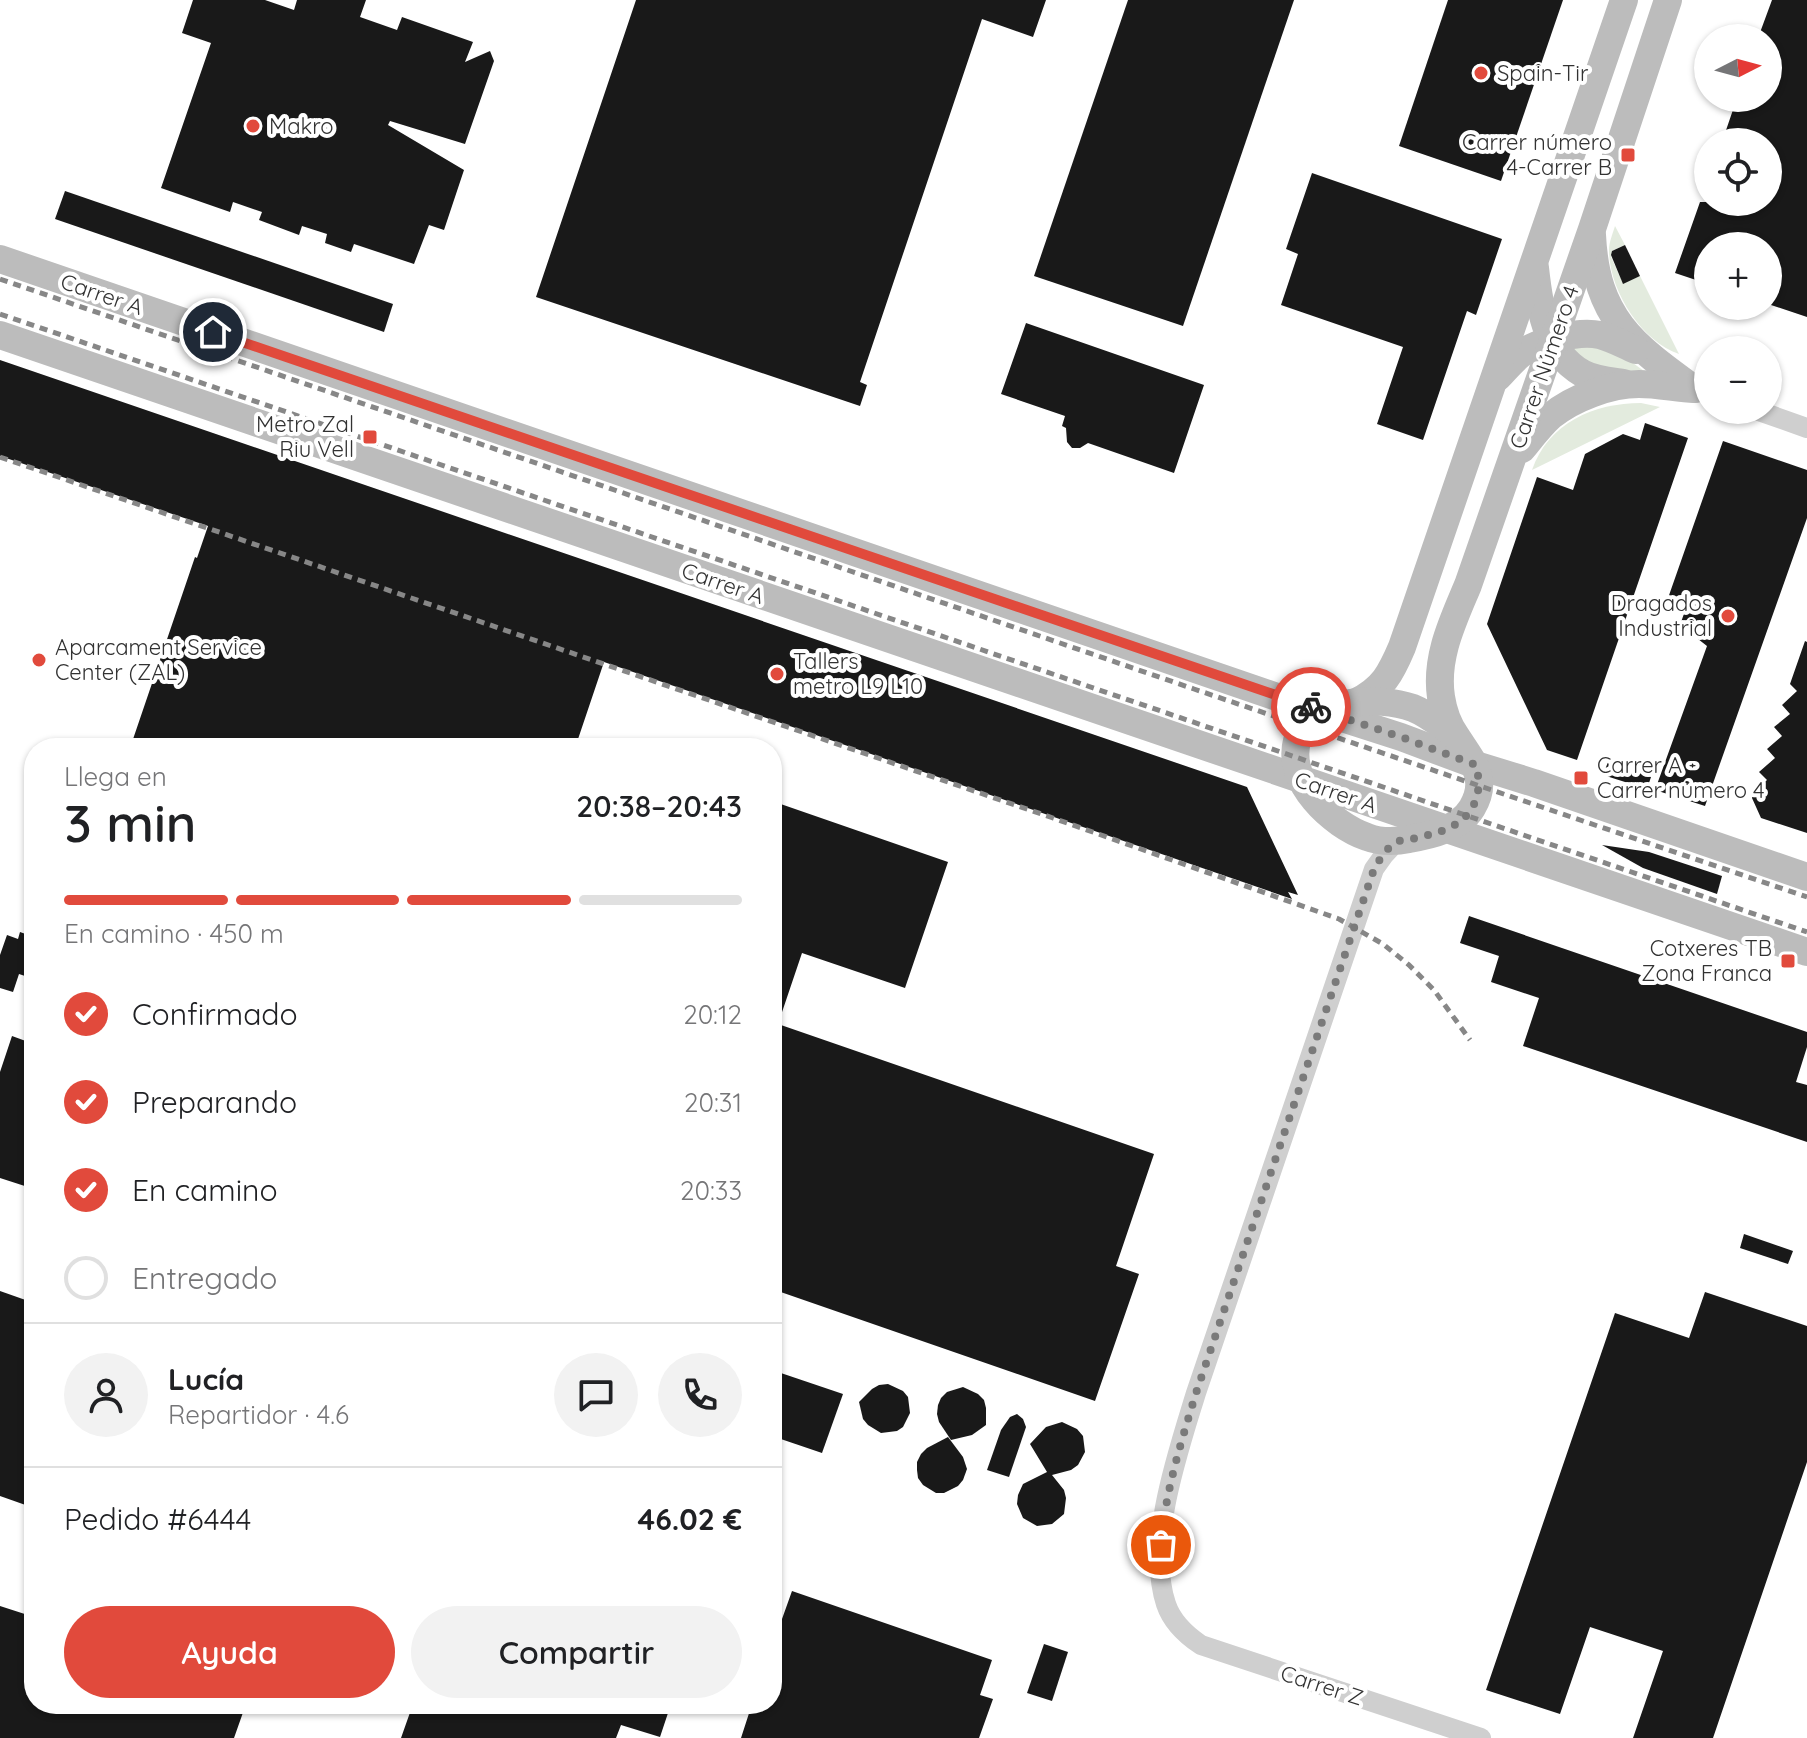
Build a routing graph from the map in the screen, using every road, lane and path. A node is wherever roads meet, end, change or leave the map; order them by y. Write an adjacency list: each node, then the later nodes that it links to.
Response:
1 (1624, 0): 5 (main road, Carrer Número 4)
2 (1668, 0): 3 (main road, Carrer Número 4)
3 (1592, 229): 7 (main road, Carrer Número 4); 8 (main road)
4 (0, 259): 17 (main road, Carrer A)
5 (1534, 263): 7 (main road); 9 (main road, Carrer Número 4)
6 (0, 335): 20 (main road, Carrer A)
7 (1552, 340): 8 (main road); 9 (main road); 10 (main road); 15 (main road, Carrer Número 4)
8 (1648, 355): 11 (main road)
9 (1493, 382): 16 (main road, Carrer Número 4)
10 (1637, 384): 12 (main road); 15 (main road)
11 (1694, 386)
12 (1694, 390)
13 (1782, 419): 14 (street)
14 (1807, 428)
15 (1511, 463): 18 (main road, Carrer Número 4)
16 (1356, 702): 17 (main road); 18 (main road)
17 (1322, 711): 19 (main road, Carrer A); 20 (main road)
18 (1454, 734): 19 (main road)
19 (1476, 765): 21 (main road); 23 (main road, Carrer A)
20 (1302, 781): 21 (main road, Carrer A); 22 (main road)
21 (1447, 829): 22 (main road); 24 (main road, Carrer A)
22 (1397, 841): 25 (street, Carrer Z)
23 (1807, 877)
24 (1807, 952)
25 (1481, 1738)

